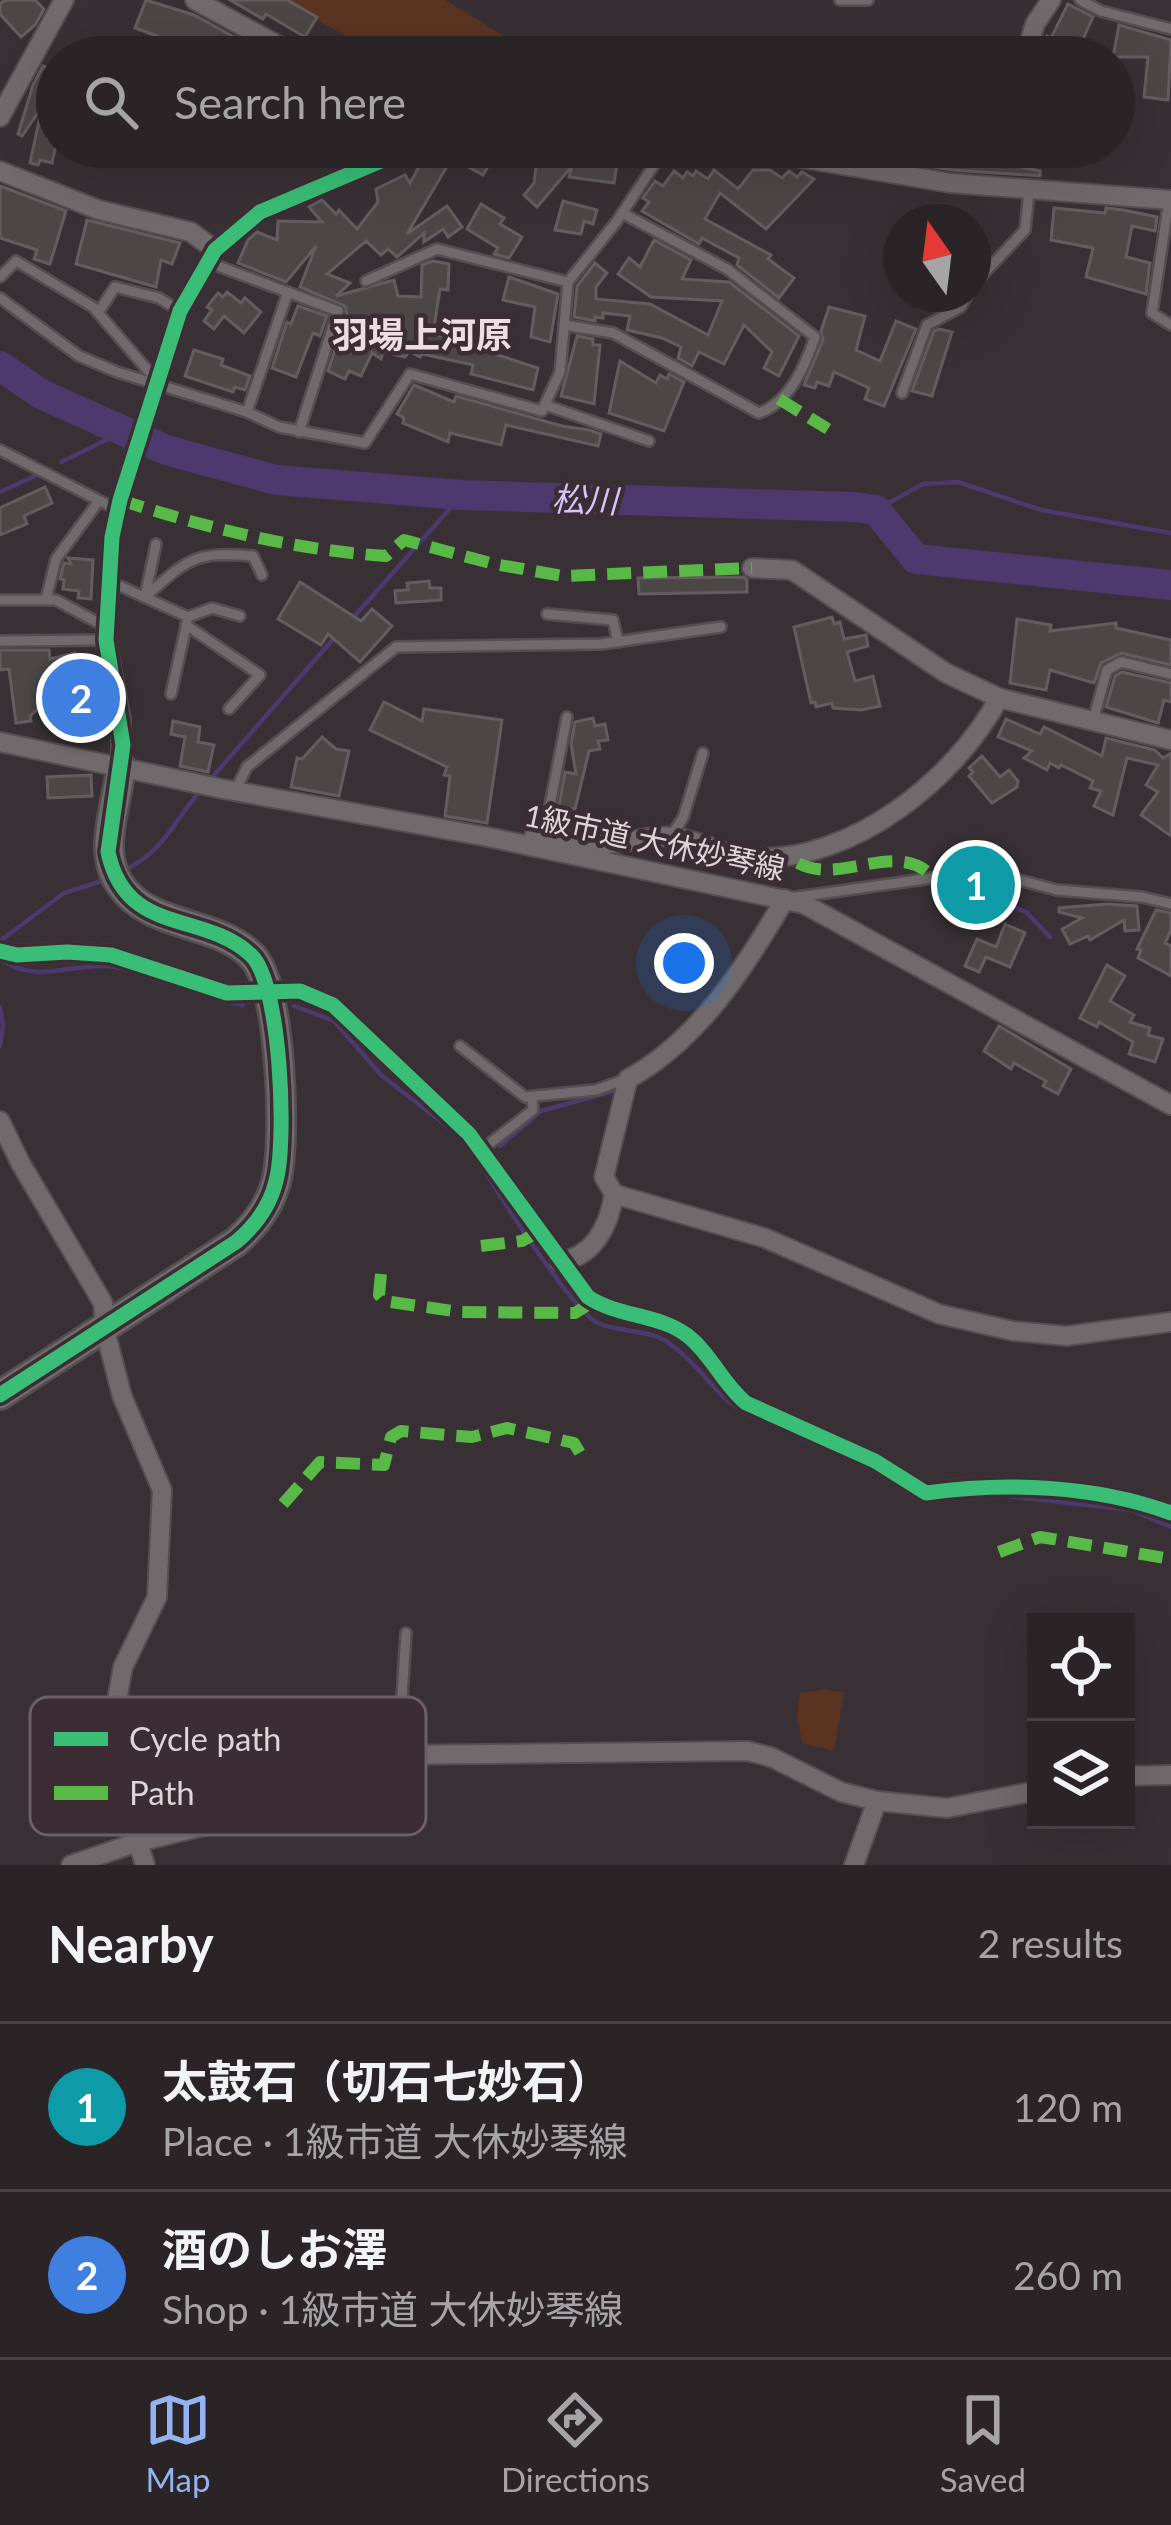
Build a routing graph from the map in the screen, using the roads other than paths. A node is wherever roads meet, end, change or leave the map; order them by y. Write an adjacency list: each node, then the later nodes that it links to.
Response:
1 (64, 0): 8 (street)
2 (195, 0): 9 (street)
3 (840, 0): 4 (lane)
4 (868, 0)
5 (1051, 0): 10 (street)
6 (1080, 0): 7 (lane)
7 (1171, 29)
8 (44, 36)
9 (261, 36)
10 (1031, 36)
11 (36, 51): 12 (street)
12 (0, 117)
13 (364, 168): 20 (street)
14 (662, 168): 19 (lane)
15 (861, 168): 17 (street)
16 (0, 171): 20 (street)
17 (1029, 191): 18 (street); 21 (lane)
18 (1170, 200): 31 (lane)
19 (622, 213): 24 (lane); 30 (lane)
20 (211, 256): 25 (lane); 27 (street)
21 (991, 266)
22 (0, 277): 29 (lane)
23 (366, 281): 24 (lane)
24 (568, 282): 30 (lane)
25 (288, 292): 35 (lane); 36 (lane)
26 (0, 298): 32 (lane)
27 (180, 311): 29 (lane); 32 (street)
28 (952, 312): 33 (lane)
29 (98, 313): 32 (lane)
30 (564, 325): 34 (lane)
31 (1171, 325)
32 (155, 387): 35 (lane); 40 (street)
33 (902, 393)
34 (545, 405): 36 (lane); 37 (lane)
35 (247, 412): 36 (lane)
36 (299, 432)
37 (649, 441)
38 (0, 450): 39 (lane)
39 (99, 501): 40 (lane); 46 (lane)
40 (120, 501): 44 (street)
41 (156, 544): 45 (lane)
42 (752, 568): 57 (street)
43 (262, 575): 45 (lane)
44 (109, 581): 45 (lane); 52 (street)
45 (145, 597): 50 (lane)
46 (46, 598): 47 (lane); 52 (lane)
47 (0, 600)
48 (547, 614): 54 (lane)
49 (240, 616): 50 (lane)
50 (187, 621): 56 (lane); 58 (lane)
51 (721, 627): 54 (lane)
52 (106, 634): 53 (lane); 64 (street)
53 (0, 641)
54 (618, 642): 65 (lane)
55 (1171, 674): 60 (lane)
56 (171, 694)
57 (999, 698): 60 (street); 67 (street)
58 (229, 709)
59 (567, 717): 66 (lane)
60 (1094, 721): 61 (street)
61 (1171, 740)
62 (0, 742): 64 (street)
63 (703, 753): 67 (lane)
64 (121, 766): 65 (street, 1級市道 大休妙琴線); 72 (street)
65 (229, 790): 68 (street, 1級市道 大休妙琴線)
66 (544, 836): 67 (street); 68 (street)
67 (671, 836)
68 (488, 837): 69 (street, 1級市道 大休妙琴線)
69 (785, 898): 70 (lane); 74 (street); 76 (street, 1級市道 大休妙琴線)
70 (1171, 904)
71 (2, 952): 72 (street)
72 (271, 993): 78 (street); 82 (street)
73 (460, 1046): 75 (lane)
74 (628, 1079): 75 (lane); 79 (street)
75 (532, 1098): 78 (lane)
76 (1171, 1105)
77 (0, 1121): 82 (street)
78 (480, 1151): 80 (street)
79 (614, 1194): 80 (street); 81 (street)
80 (560, 1262): 84 (street)
81 (1171, 1322)
82 (105, 1330): 83 (street); 86 (street)
83 (0, 1395)
84 (1171, 1513)
85 (406, 1633): 87 (lane)
86 (118, 1697)
87 (402, 1697)
88 (426, 1755): 92 (street)
89 (1171, 1775): 90 (street)
90 (1135, 1776)
91 (1027, 1793): 92 (street)
92 (877, 1801): 98 (street)
93 (137, 1835): 95 (street)
94 (167, 1835): 95 (street)
95 (138, 1842): 96 (street); 97 (street)
96 (71, 1865)
97 (146, 1865)
98 (854, 1865)

